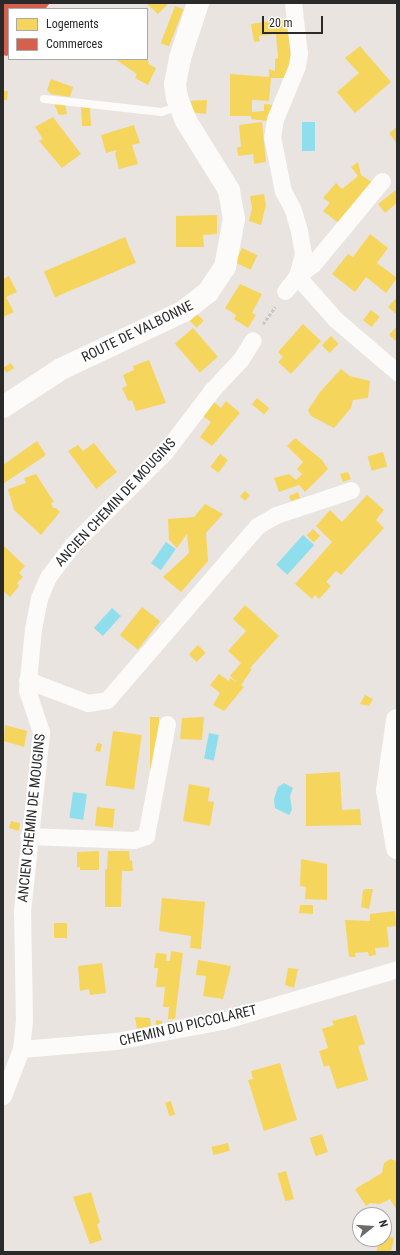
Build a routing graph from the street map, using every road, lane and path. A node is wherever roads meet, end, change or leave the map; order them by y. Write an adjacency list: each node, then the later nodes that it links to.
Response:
1 (198, 3): 4 (street, ROUTE DE VALBONNE)
2 (293, 3): 6 (street)
3 (44, 99): 4 (lane)
4 (180, 107): 10 (street, ROUTE DE VALBONNE)
5 (382, 181): 6 (street)
6 (297, 276): 7 (street); 9 (street)
7 (285, 291): 8 (path)
8 (253, 340): 12 (street, ANCIEN CHEMIN DE MOUGINS)
9 (397, 372)
10 (3, 407)
11 (352, 490): 12 (street)
12 (27, 680): 15 (street, ANCIEN CHEMIN DE MOUGINS)
13 (397, 720): 16 (street)
14 (167, 724): 15 (street)
15 (28, 836): 18 (street, ANCIEN CHEMIN DE MOUGINS)
16 (397, 848)
17 (397, 969): 18 (street, CHEMIN DU PICCOLARET)
18 (21, 1049): 19 (street, ANCIEN CHEMIN DE MOUGINS)
19 (3, 1096)

